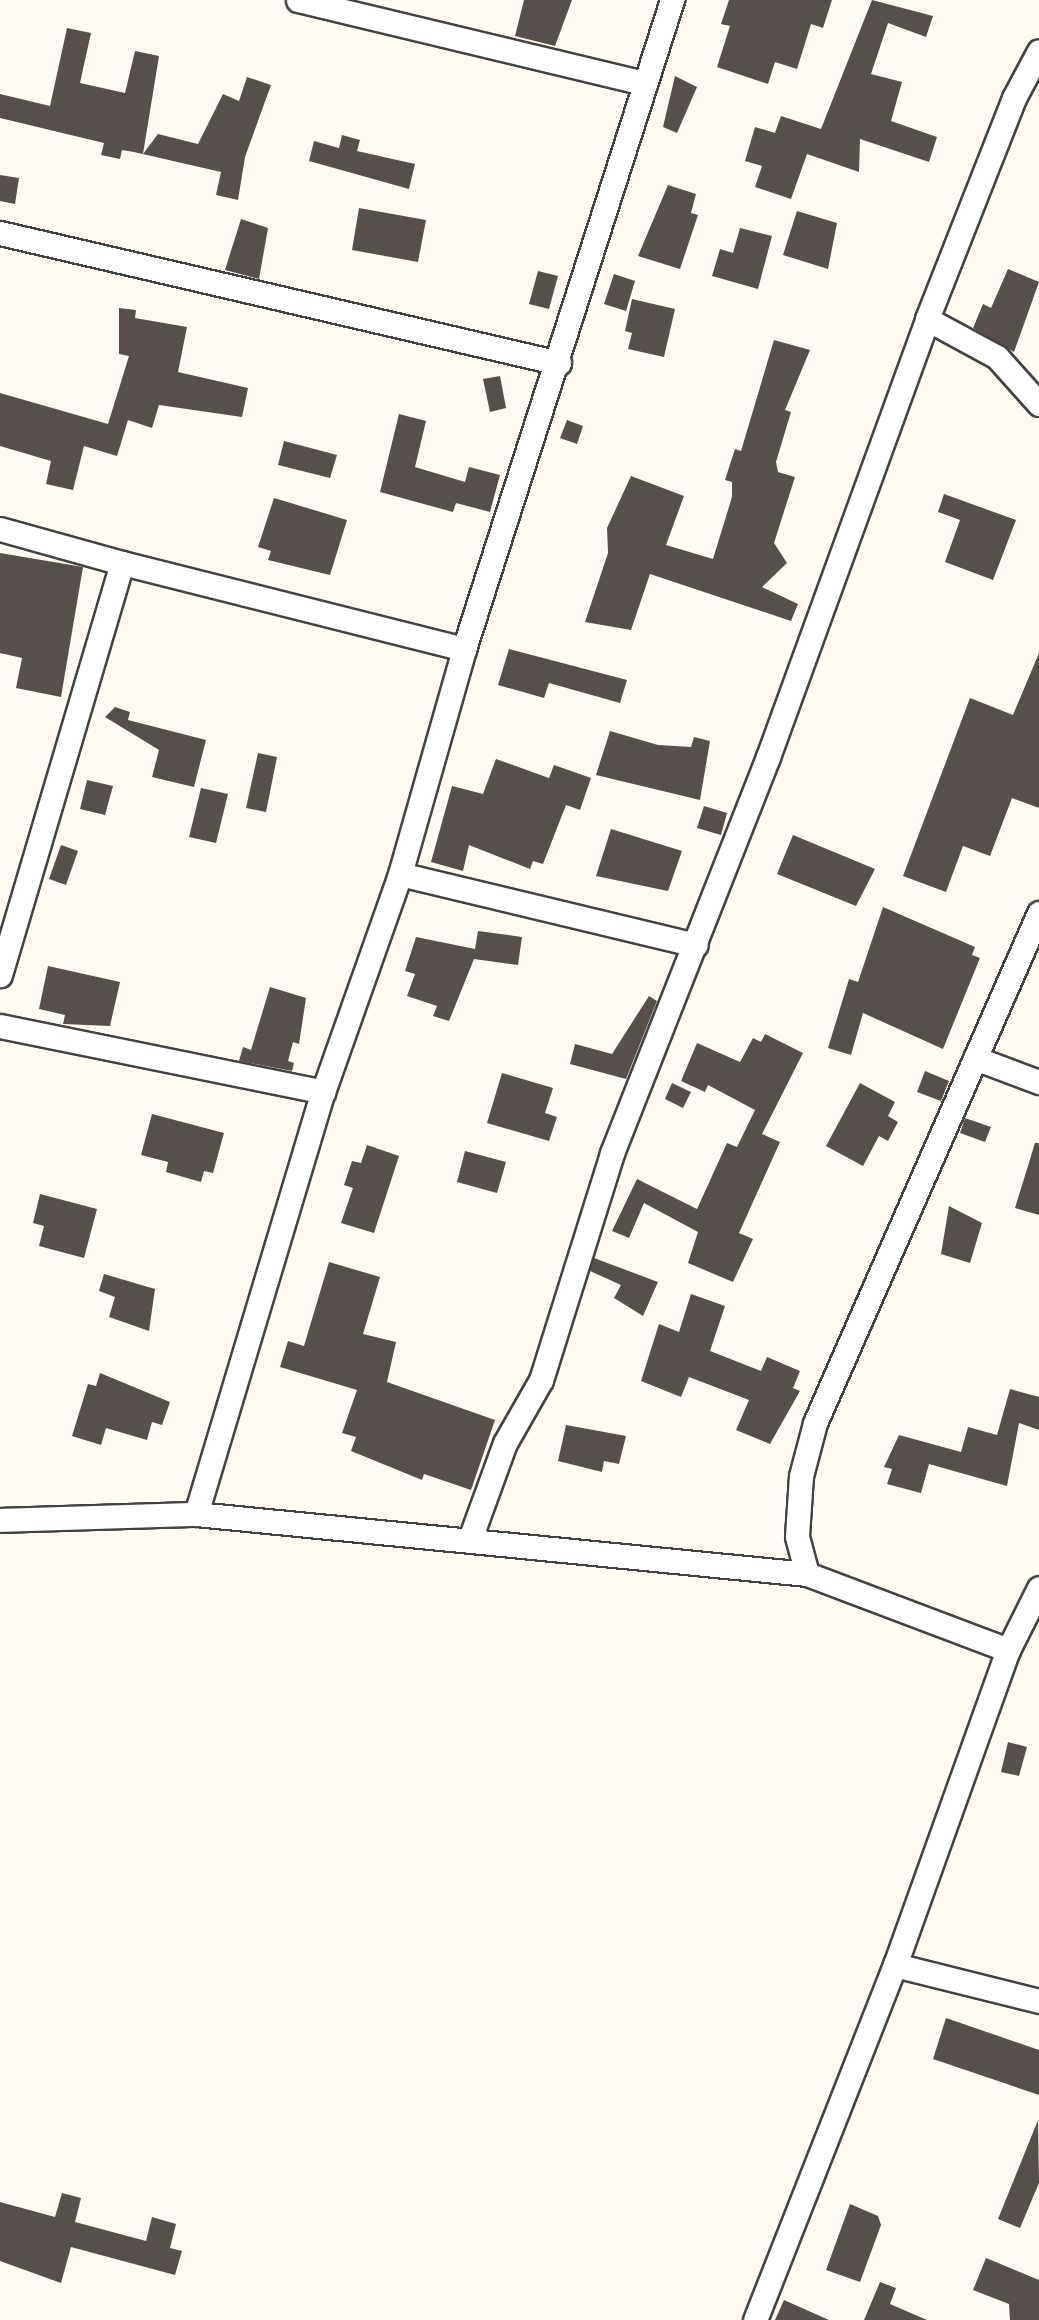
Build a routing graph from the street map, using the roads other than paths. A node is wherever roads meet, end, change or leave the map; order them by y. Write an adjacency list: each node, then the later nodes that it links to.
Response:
1 (298, 0): 4 (street)
2 (672, 0): 4 (street)
3 (1039, 51): 6 (street)
4 (645, 83): 7 (street)
5 (0, 233): 7 (street)
6 (928, 319): 8 (street); 14 (street)
7 (559, 363): 11 (street)
8 (1039, 404)
9 (0, 529): 10 (street)
10 (122, 563): 11 (street); 15 (street)
11 (464, 649): 12 (street)
12 (400, 874): 14 (street); 19 (street)
13 (1039, 913): 17 (street)
14 (696, 945): 22 (street)
15 (0, 975)
16 (0, 1026): 19 (street)
17 (975, 1058): 18 (street); 23 (street)
18 (1039, 1082)
19 (323, 1092): 20 (street)
20 (196, 1514): 21 (street); 22 (street)
21 (0, 1520)
22 (470, 1539): 23 (street)
23 (807, 1574): 25 (street)
24 (1039, 1588): 25 (street)
25 (1008, 1650): 26 (street)
26 (895, 1965): 27 (street); 28 (street)
27 (1039, 2001)
28 (755, 2320)

